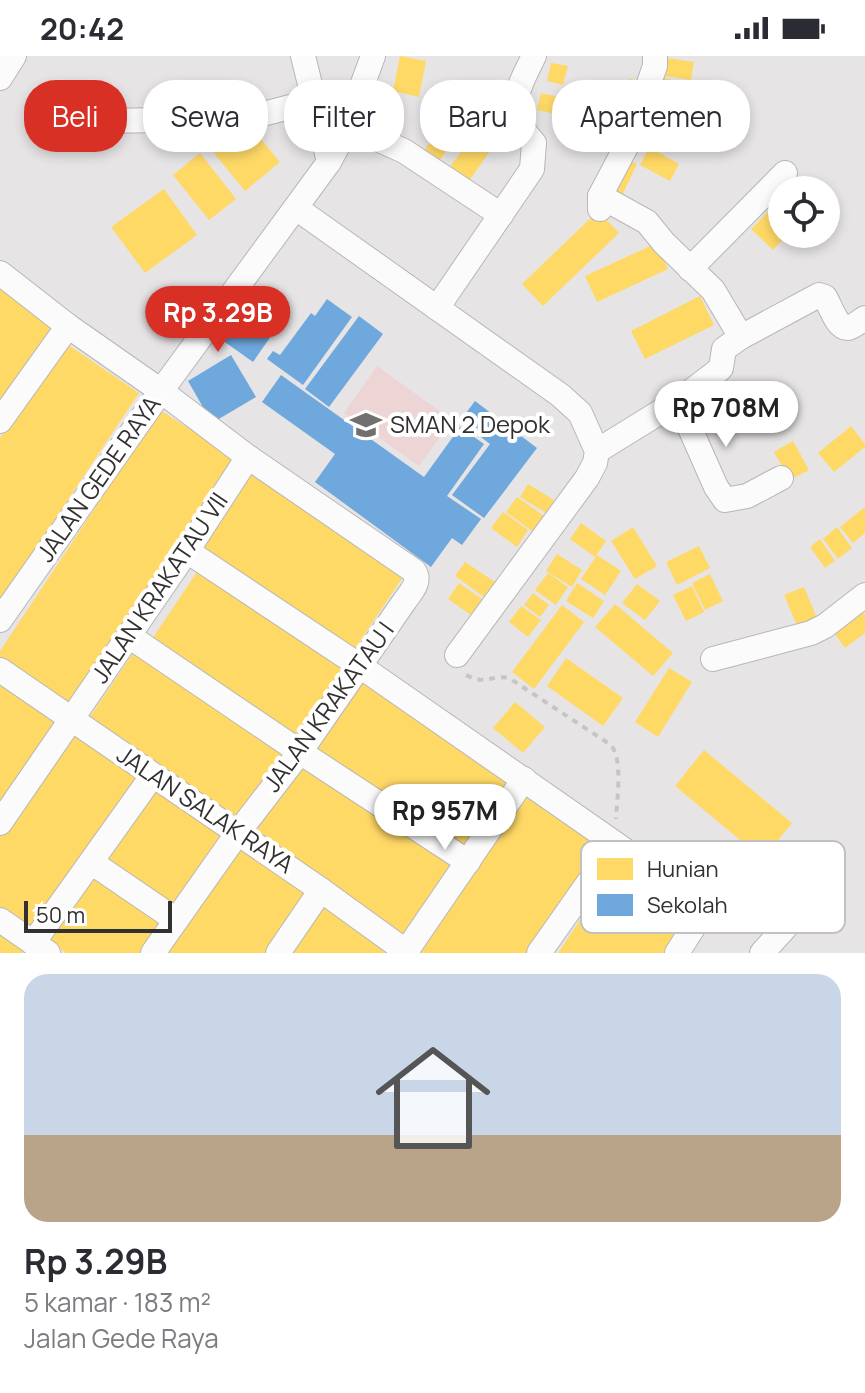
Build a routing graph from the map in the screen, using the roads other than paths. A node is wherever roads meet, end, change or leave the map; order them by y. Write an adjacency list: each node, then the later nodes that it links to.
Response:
1 (14, 56): 6 (street)
2 (303, 56): 7 (street)
3 (373, 56): 8 (street, JALAN GEDE RAYA)
4 (534, 56): 17 (street)
5 (655, 56): 18 (street)
6 (0, 78)
7 (308, 80)
8 (364, 80)
9 (284, 109): 10 (street)
10 (127, 121)
11 (404, 151): 17 (street)
12 (326, 152): 14 (street)
13 (334, 152): 14 (street, JALAN GEDE RAYA)
14 (329, 162): 16 (street, JALAN GEDE RAYA)
15 (785, 173): 18 (street)
16 (296, 208): 20 (street); 24 (street, JALAN GEDE RAYA)
17 (501, 215): 20 (street)
18 (690, 269): 23 (street)
19 (0, 273): 22 (street)
20 (437, 308): 27 (street)
21 (865, 318): 23 (street)
22 (68, 326): 24 (street); 26 (street)
23 (741, 337): 25 (street)
24 (161, 391): 28 (street); 32 (street, JALAN GEDE RAYA)
25 (678, 401): 27 (street); 29 (street)
26 (1, 418)
27 (597, 451): 34 (street)
28 (248, 457): 30 (street, JALAN KRAKATAU VII); 36 (street, JALAN KRAKATAU I)
29 (781, 478)
30 (187, 551): 33 (street, JALAN KRAKATAU VII); 36 (street)
31 (865, 595): 35 (street)
32 (0, 620)
33 (129, 636): 38 (street, JALAN KRAKATAU VII); 39 (street)
34 (457, 655)
35 (713, 659)
36 (360, 666): 39 (street, JALAN KRAKATAU I); 41 (street)
37 (0, 670): 38 (street, JALAN SALAK RAYA)
38 (70, 719): 40 (street, JALAN SALAK RAYA); 42 (street, JALAN KRAKATAU VII)
39 (300, 752): 43 (street, JALAN KRAKATAU I); 46 (street)
40 (153, 775): 43 (street, JALAN SALAK RAYA); 45 (street)
41 (524, 779): 44 (street); 46 (street)
42 (0, 823)
43 (237, 834): 47 (street, JALAN SALAK RAYA); 50 (street, JALAN KRAKATAU I)
44 (609, 841)
45 (91, 862): 50 (street); 53 (street)
46 (468, 862): 56 (street)
47 (321, 890): 55 (street); 56 (street, JALAN SALAK RAYA)
48 (581, 893): 57 (street)
49 (0, 920): 53 (street)
50 (176, 920): 54 (street, JALAN KRAKATAU I)
51 (690, 933): 58 (street)
52 (780, 933): 59 (street)
53 (41, 948)
54 (153, 953)
55 (278, 953)
56 (406, 953)
57 (539, 953)
58 (677, 953)
59 (762, 953)

